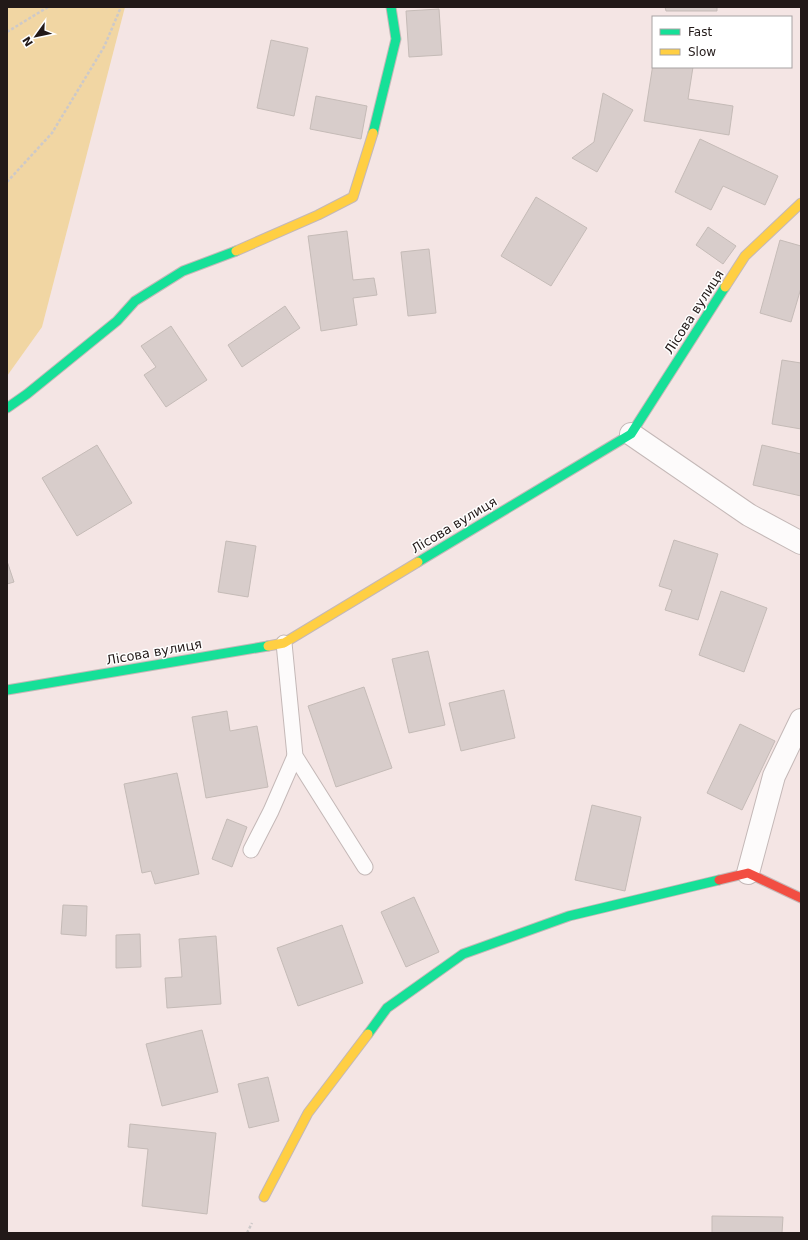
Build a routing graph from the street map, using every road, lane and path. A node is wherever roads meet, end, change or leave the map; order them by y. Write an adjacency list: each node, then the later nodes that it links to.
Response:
1 (48, 7): 4 (path)
2 (122, 7): 5 (path)
3 (391, 7): 7 (street)
4 (7, 32)
5 (7, 182)
6 (801, 203): 8 (street, Лісова вулиця)
7 (7, 408)
8 (631, 434): 9 (street); 10 (street, Лісова вулиця)
9 (801, 543)
10 (284, 643): 11 (street, Лісова вулиця); 13 (lane)
11 (7, 690)
12 (801, 720): 16 (street)
13 (295, 756): 14 (lane); 15 (lane)
14 (251, 850)
15 (365, 867)
16 (748, 873): 17 (street); 18 (street)
17 (801, 898)
18 (264, 1197)

